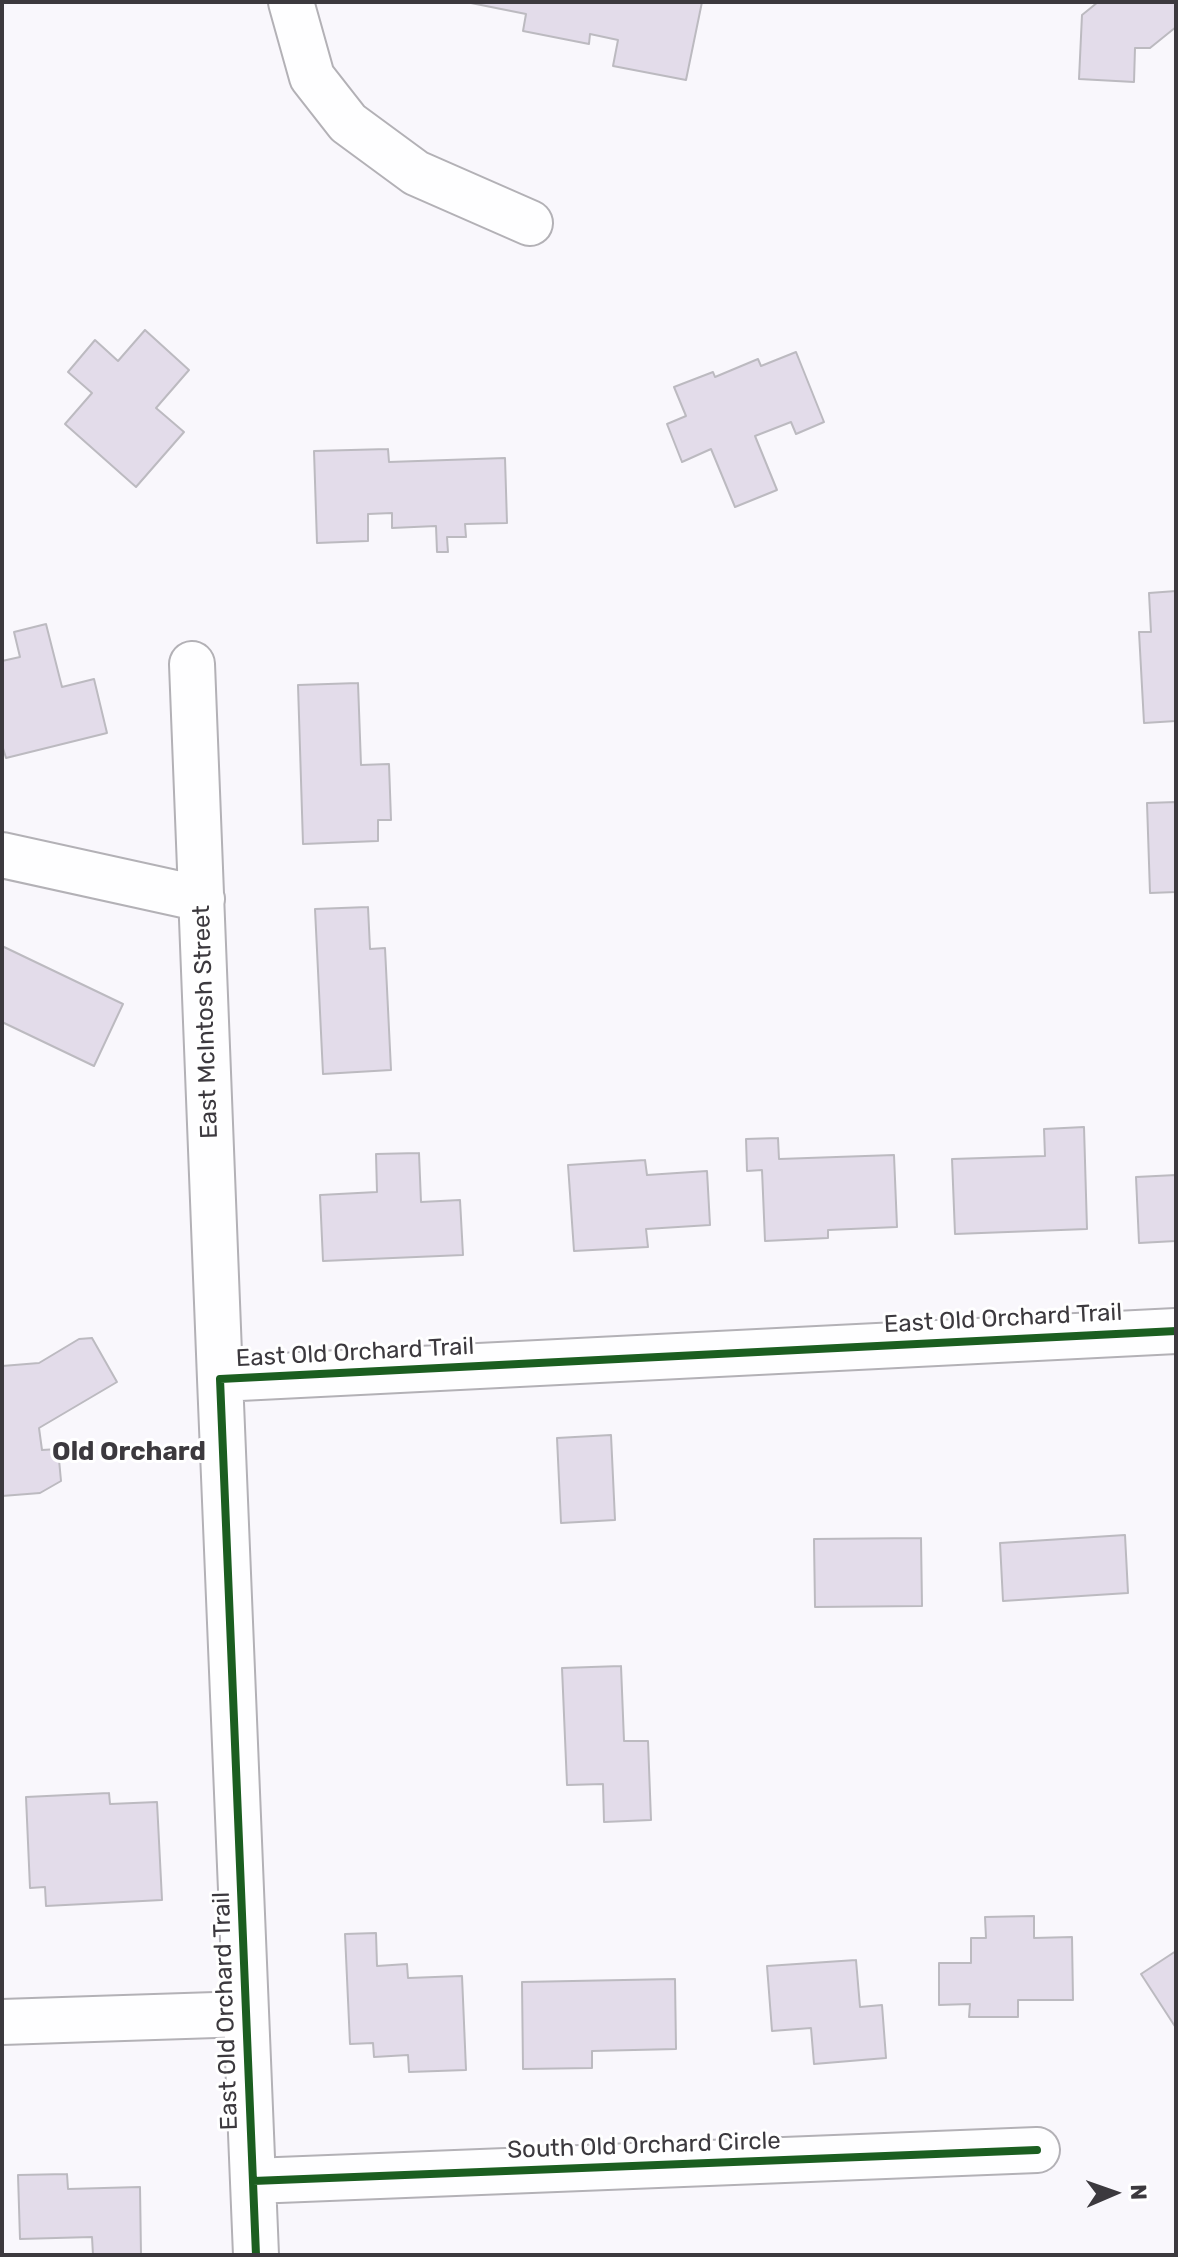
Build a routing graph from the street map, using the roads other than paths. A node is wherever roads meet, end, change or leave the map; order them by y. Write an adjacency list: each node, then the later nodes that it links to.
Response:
1 (291, 2): 2 (street)
2 (530, 223)
3 (192, 664): 5 (street, East McIntosh Street)
4 (2, 855): 5 (street)
5 (202, 899): 7 (street, East McIntosh Street)
6 (1176, 1331): 7 (street, East Old Orchard Trail)
7 (220, 1379): 8 (street, East Old Orchard Trail)
8 (246, 2014): 9 (street); 11 (street, East Old Orchard Trail)
9 (2, 2022)
10 (1037, 2150): 11 (street, South Old Orchard Circle)
11 (253, 2181): 12 (street, East Old Orchard Trail)
12 (256, 2255)

